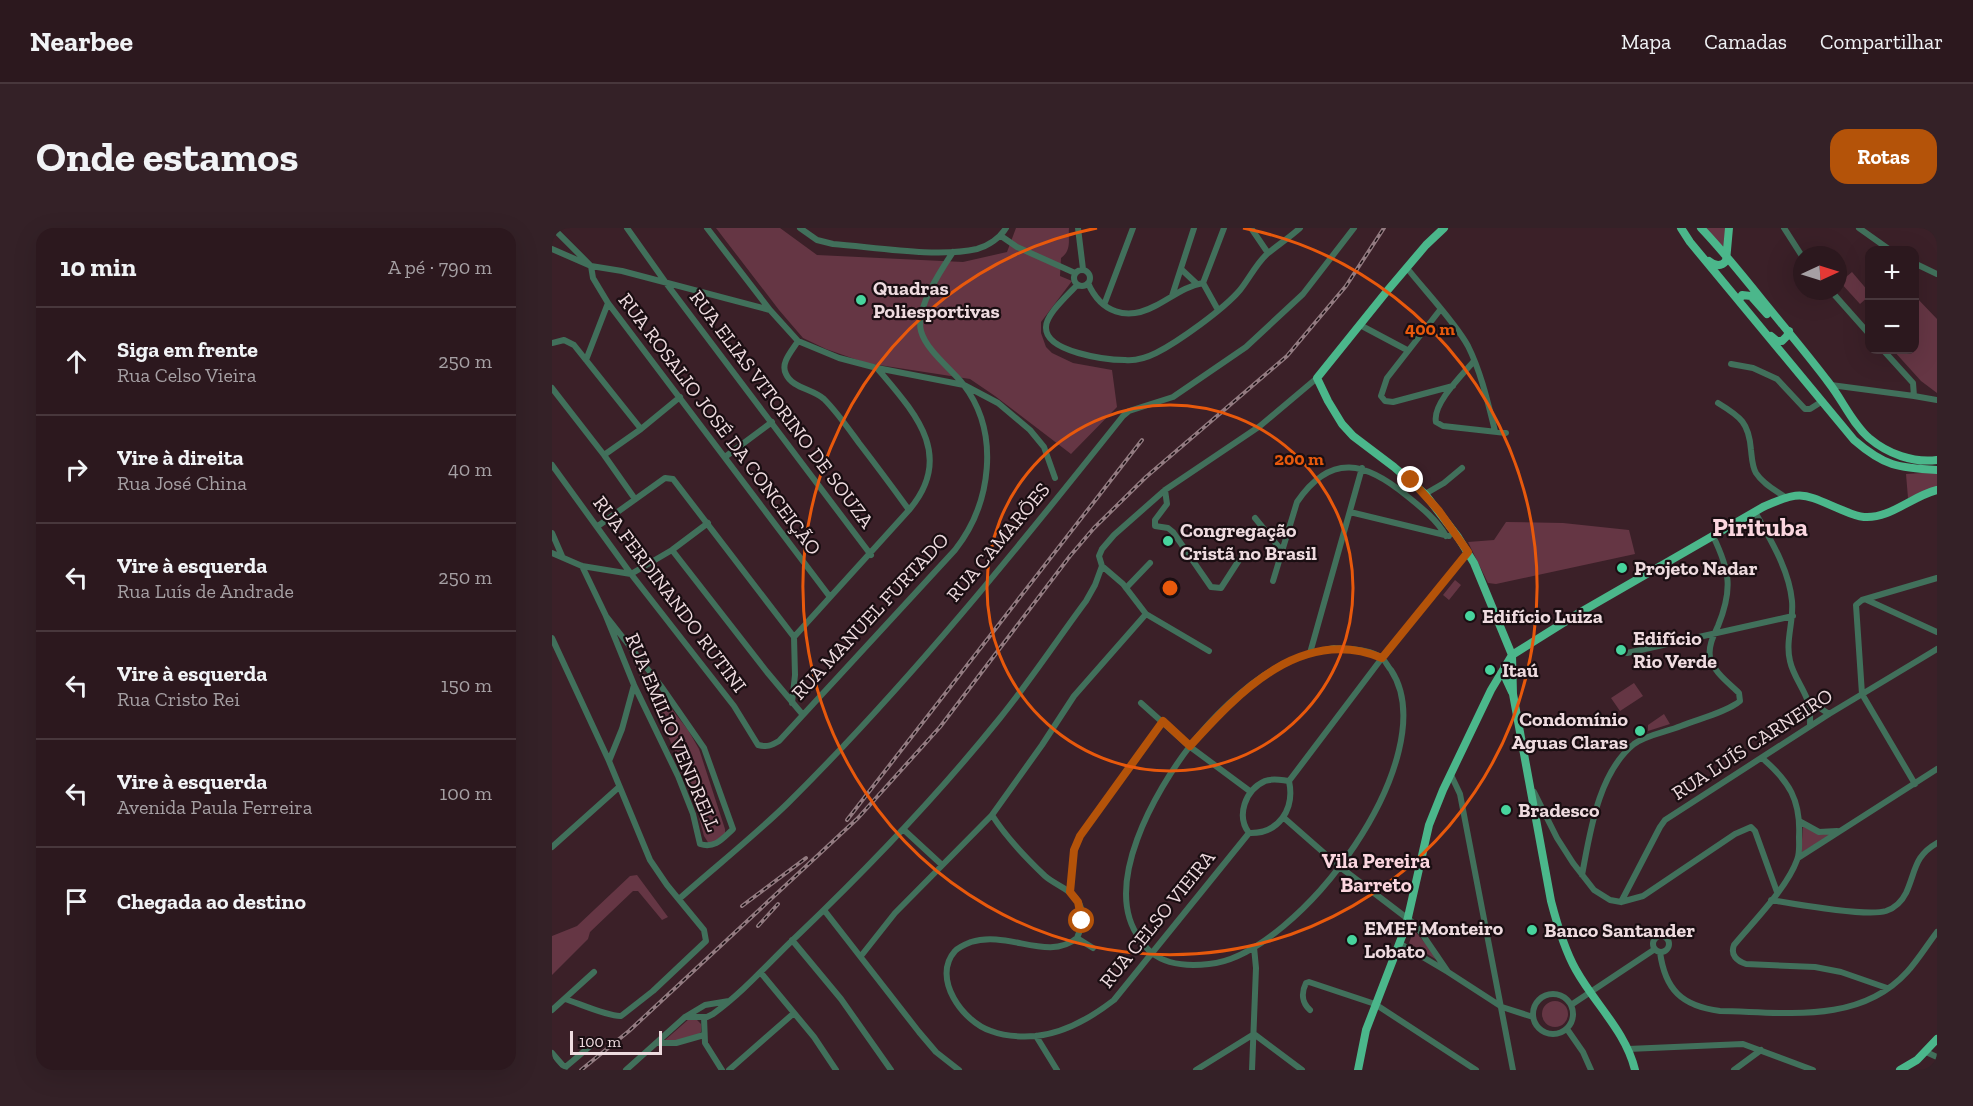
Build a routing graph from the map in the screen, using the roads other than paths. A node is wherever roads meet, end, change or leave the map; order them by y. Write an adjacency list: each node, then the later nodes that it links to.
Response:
1 (555, 228): 30 (street, RUA ROSALIO JOSÉ DA CONCEIÇÃO)
2 (627, 228): 36 (street, RUA ELIAS VITORINO DE SOUZA)
3 (707, 228): 45 (street)
4 (800, 228): 25 (street)
5 (1006, 228): 20 (street)
6 (1078, 228): 32 (street)
7 (1133, 228): 44 (street)
8 (1194, 228): 33 (street)
9 (1224, 228): 38 (street)
10 (1251, 228): 27 (street)
11 (1300, 228): 27 (street)
12 (1354, 228): 164 (street, RUA CAMARÕES)
13 (1444, 228): 31 (main road)
14 (1676, 228): 21 (main road)
15 (1681, 228): 21 (main road)
16 (1701, 228): 28 (main road)
17 (1729, 228): 28 (main road)
18 (1784, 228): 22 (street)
19 (1859, 228): 23 (street)
20 (1001, 236): 25 (street); 34 (street)
21 (1690, 242): 26 (main road)
22 (1796, 246)
23 (1884, 246)
24 (552, 249): 30 (street)
25 (953, 252): 62 (street)
26 (1698, 252): 28 (main road); 41 (main road)
27 (1268, 253): 46 (street)
28 (1727, 255): 48 (main road)
29 (1919, 265): 35 (street)
30 (591, 266): 36 (street); 43 (street, RUA ROSALIO JOSÉ DA CONCEIÇÃO)
31 (1407, 268): 47 (street); 49 (main road)
32 (1083, 269): 34 (street); 37 (street)
33 (1181, 269): 38 (street); 40 (street)
34 (1075, 273): 39 (street)
35 (1937, 274)
36 (666, 283): 45 (street); 71 (street, RUA ELIAS VITORINO DE SOUZA)
37 (1088, 283): 39 (street); 44 (street)
38 (1200, 283): 40 (street); 46 (street)
39 (1077, 285): 46 (street)
40 (1172, 296): 44 (street)
41 (1739, 300): 48 (main road); 50 (main road)
42 (1839, 300): 51 (street)
43 (608, 303): 57 (street); 67 (street, RUA ROSALIO JOSÉ DA CONCEIÇÃO)
44 (1104, 305)
45 (770, 310): 53 (street)
46 (1218, 310)
47 (1440, 310): 55 (street); 58 (street)
48 (1779, 320): 52 (main road)
49 (1360, 325): 55 (street); 61 (main road)
50 (1760, 326): 52 (main road); 69 (main road)
51 (1865, 330)
52 (1789, 331): 64 (main road)
53 (798, 341): 60 (street); 88 (street)
54 (552, 343): 57 (street)
55 (1407, 351): 63 (street)
56 (1887, 354): 66 (street)
57 (586, 360): 72 (street)
58 (1474, 361): 63 (street); 73 (street)
59 (1731, 364): 69 (street)
60 (877, 368): 62 (street); 88 (street)
61 (1317, 378): 83 (street); 85 (main road)
62 (964, 385): 82 (street); 136 (street, RUA MANUEL FURTADO)
63 (1453, 386): 73 (street)
64 (1831, 386): 66 (street); 77 (main road)
65 (552, 388): 75 (street)
66 (1914, 396): 68 (street)
67 (680, 397): 72 (street); 76 (street, RUA ROSALIO JOSÉ DA CONCEIÇÃO)
68 (1937, 400)
69 (1821, 402): 81 (main road)
70 (1718, 403): 86 (street)
71 (772, 422): 76 (street); 103 (street, RUA ELIAS VITORINO DE SOUZA)
72 (641, 429): 75 (street)
73 (1495, 431): 74 (street)
74 (1506, 433)
75 (604, 455): 87 (street)
76 (725, 457): 112 (street, RUA ROSALIO JOSÉ DA CONCEIÇÃO)
77 (1937, 460)
78 (552, 465): 93 (street, RUA FERDINANDO RUTINI)
79 (1362, 468): 89 (street); 95 (street); 99 (street)
80 (1462, 468): 85 (street)
81 (1937, 470)
82 (1055, 478)
83 (1165, 490): 102 (street); 107 (street)
84 (1937, 490): 86 (main road)
85 (1425, 494): 97 (main road)
86 (1785, 496): 90 (main road)
87 (635, 499): 92 (street); 93 (street)
88 (909, 510): 103 (street)
89 (1350, 512): 95 (street); 123 (street)
90 (1755, 512): 96 (main road); 116 (street)
91 (1255, 518): 99 (street)
92 (708, 523): 98 (street); 120 (street)
93 (598, 526): 108 (street, RUA FERDINANDO RUTINI)
94 (552, 533): 104 (street)
95 (1446, 536): 97 (street)
96 (1713, 536): 118 (street); 125 (main road)
97 (1458, 537): 100 (main road)
98 (672, 550): 108 (street); 133 (street)
99 (1282, 551): 110 (street)
100 (1468, 552): 125 (main road); 126 (street)
101 (552, 554): 104 (street)
102 (1243, 554)
103 (871, 555): 112 (street)
104 (562, 556): 106 (street)
105 (1150, 563): 111 (street)
106 (582, 566): 108 (street); 115 (street)
107 (1102, 566): 111 (street); 153 (street)
108 (632, 574): 139 (street, RUA FERDINANDO RUTINI)
109 (1937, 578): 113 (street)
110 (1273, 581)
111 (1126, 588): 114 (street)
112 (830, 597): 120 (street)
113 (1867, 600): 117 (street); 131 (street)
114 (1146, 614): 122 (street); 150 (street)
115 (606, 616): 128 (street, RUA EMILIO VENDRELL); 128 (street, RUA EMILIO VENDRELL)
116 (1793, 616): 118 (street); 132 (street)
117 (1937, 632)
118 (1716, 633): 124 (street); 161 (street)
119 (552, 638): 142 (street)
120 (794, 638): 133 (street)
121 (1937, 649): 131 (street, RUA LUÍS CARNEIRO)
122 (1209, 651)
123 (1310, 653): 126 (street); 140 (street)
124 (1627, 653)
125 (1512, 655): 127 (main road); 130 (main road)
126 (1382, 658): 146 (street); 160 (street)
127 (1504, 667): 129 (main road); 130 (main road)
128 (634, 685): 142 (street)
129 (1491, 690): 130 (main road); 144 (main road)
130 (1513, 694): 145 (main road)
131 (1862, 694): 135 (street, RUA LUÍS CARNEIRO); 147 (street)
132 (1808, 699): 135 (street); 138 (street)
133 (792, 703): 136 (street)
134 (1141, 703): 137 (street)
135 (1829, 714): 138 (street, RUA LUÍS CARNEIRO)
136 (802, 715): 139 (street, RUA MANUEL FURTADO)
137 (1163, 721): 140 (street); 162 (street)
138 (1810, 726): 141 (street, RUA LUÍS CARNEIRO)
139 (758, 745)
140 (1190, 746): 149 (street); 175 (street)
141 (1762, 758): 152 (street); 166 (street, RUA LUÍS CARNEIRO)
142 (609, 761): 148 (street)
143 (1937, 769): 147 (street)
144 (1451, 775): 168 (main road); 187 (street)
145 (1528, 778): 161 (street); 181 (main road)
146 (1289, 781): 149 (street); 151 (street)
147 (1915, 784): 154 (street)
148 (620, 787): 157 (street); 164 (street)
149 (1251, 792): 155 (street)
150 (992, 815): 159 (street); 162 (street)
151 (1283, 818): 155 (street); 160 (street)
152 (1799, 821): 154 (street); 158 (street)
153 (903, 830): 159 (street); 167 (street)
154 (1842, 831): 158 (street)
155 (1249, 833): 175 (street, RUA CELSO VIEIRA)
156 (1937, 843): 165 (street)
157 (552, 847)
158 (1798, 858): 163 (street)
159 (942, 865): 176 (street)
160 (1340, 867): 168 (street); 173 (street)
161 (1582, 875): 166 (street)
162 (1070, 892): 170 (street)
163 (1777, 892): 165 (street); 166 (street)
164 (679, 899): 182 (street)
165 (1771, 900): 180 (street)
166 (1621, 902)
167 (824, 910): 171 (street); 176 (street)
168 (1407, 918): 172 (main road); 178 (street)
169 (1937, 932): 180 (street)
170 (1077, 938): 174 (street); 199 (street, RUA CELSO VIEIRA)
171 (792, 940): 179 (street); 212 (street)
172 (1399, 943): 178 (street); 185 (main road)
173 (1254, 947): 175 (street); 197 (street)
174 (1093, 948)
175 (1151, 953): 199 (street, RUA CELSO VIEIRA)
176 (861, 956): 213 (street)
177 (594, 972): 182 (street)
178 (1448, 972): 187 (street)
179 (761, 973): 183 (street); 192 (street)
180 (1887, 988): 181 (street)
181 (1590, 992): 186 (street); 203 (main road)
182 (565, 999): 189 (street)
183 (730, 1000): 184 (street); 191 (street)
184 (714, 1004): 188 (street); 191 (street)
185 (1375, 1004): 190 (street); 218 (main road); 219 (street)
186 (1571, 1005): 195 (street); 196 (street)
187 (1502, 1007): 195 (street); 220 (street)
188 (701, 1008): 193 (street); 194 (street)
189 (552, 1010)
190 (1310, 1010)
191 (715, 1013): 194 (street)
192 (794, 1013): 210 (street); 211 (street)
193 (685, 1017): 194 (street); 201 (street)
194 (703, 1017): 198 (street)
195 (1533, 1017): 196 (street)
196 (1567, 1029): 221 (street)
197 (1254, 1034): 215 (street); 216 (street); 217 (street)
198 (704, 1035): 201 (street); 209 (street)
199 (1036, 1036): 214 (street)
200 (595, 1042): 207 (street)
201 (657, 1043): 208 (street)
202 (1933, 1045): 206 (street); 225 (main road)
203 (1628, 1049): 204 (street); 222 (main road)
204 (1761, 1050): 223 (street); 224 (street)
205 (552, 1053): 207 (street)
206 (1937, 1057)
207 (564, 1069)
208 (626, 1070)
209 (722, 1070)
210 (729, 1070)
211 (836, 1070)
212 (891, 1070)
213 (959, 1070)
214 (1057, 1070)
215 (1196, 1070)
216 (1252, 1070)
217 (1302, 1070)
218 (1358, 1070)
219 (1476, 1070)
220 (1513, 1070)
221 (1591, 1070)
222 (1635, 1070)
223 (1734, 1070)
224 (1811, 1070)
225 (1900, 1070)

